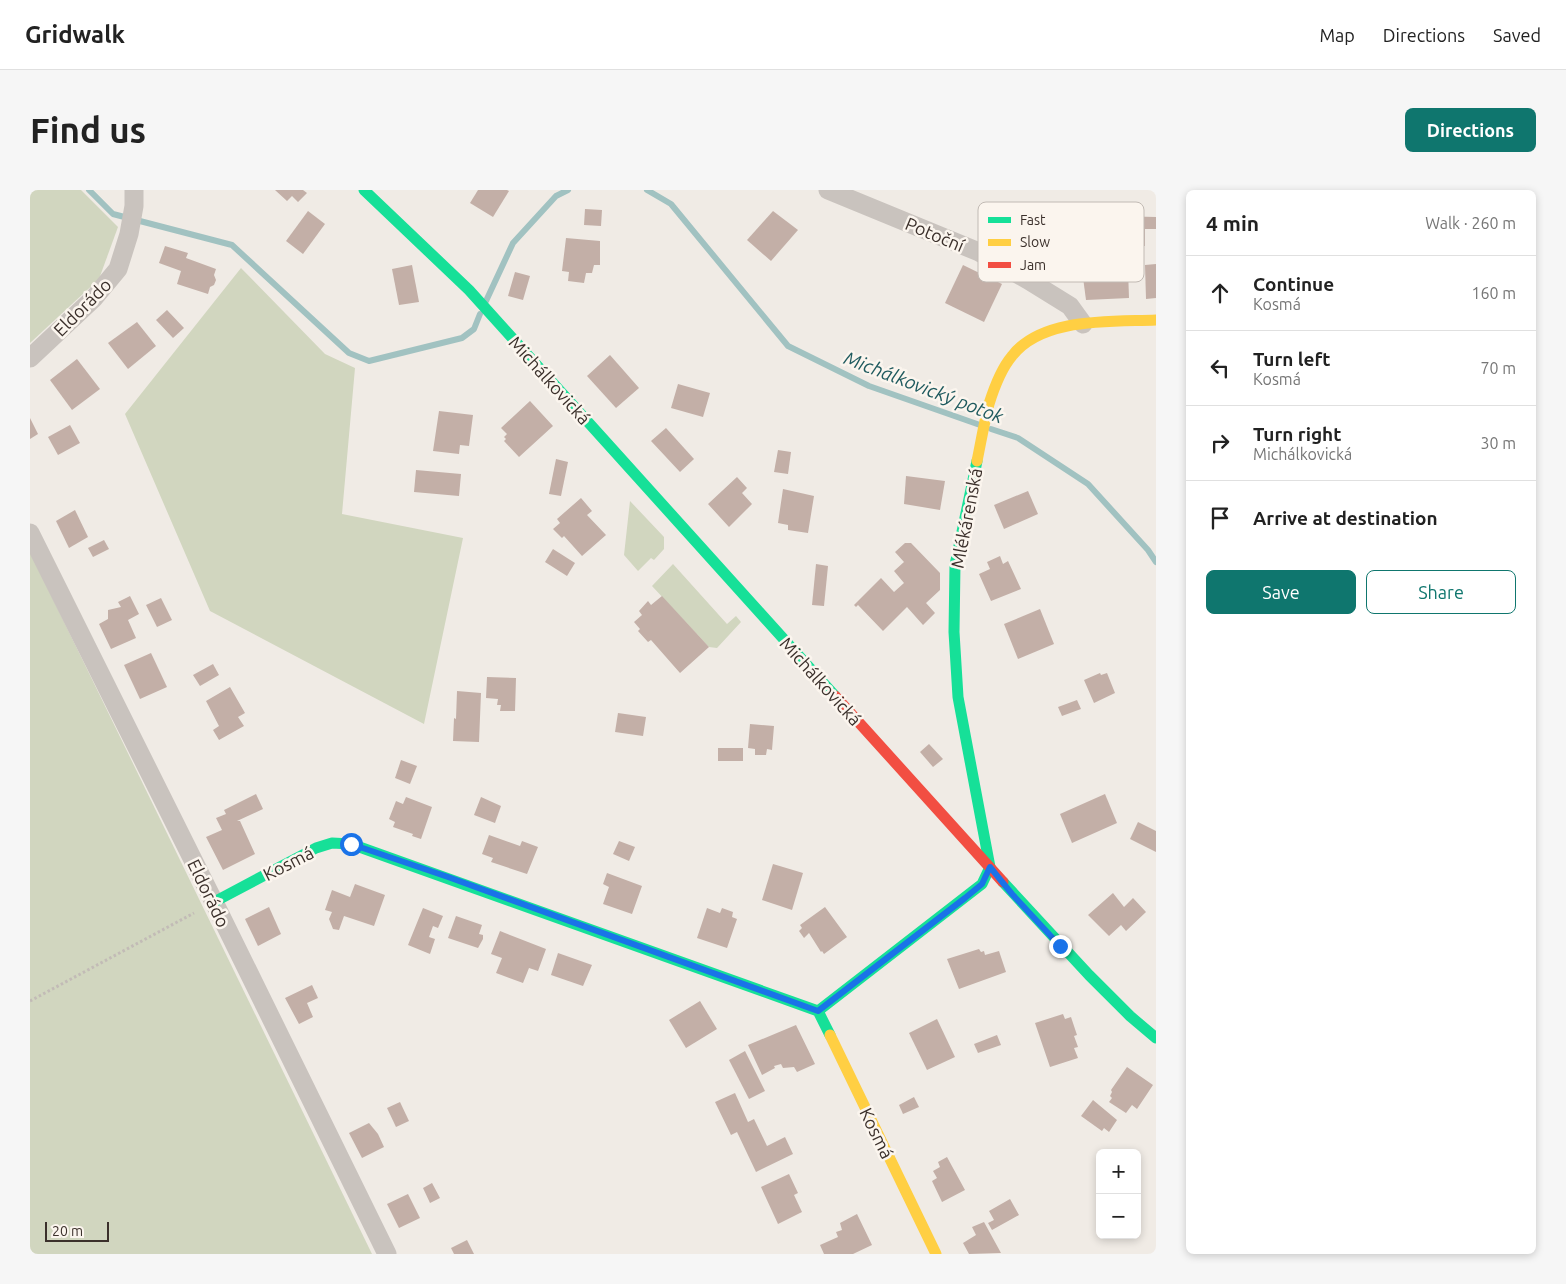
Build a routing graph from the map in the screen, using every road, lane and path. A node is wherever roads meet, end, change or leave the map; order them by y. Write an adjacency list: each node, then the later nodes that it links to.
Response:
1 (364, 190): 10 (street, Michálkovická)
2 (828, 190): 4 (street, Potoční)
3 (134, 198): 8 (street, Eldorádo)
4 (978, 252)
5 (1031, 282): 7 (street, Potoční)
6 (1156, 320): 7 (street, Mlékárenská)
7 (1083, 324): 10 (street, Mlékárenská)
8 (30, 358)
9 (30, 534): 11 (street, Eldorádo)
10 (990, 867): 13 (street); 14 (street, Michálkovická)
11 (214, 902): 12 (path); 13 (street, Kosmá); 15 (street, Eldorádo)
12 (30, 1001)
13 (818, 1011): 16 (street, Kosmá)
14 (1156, 1038)
15 (387, 1254)
16 (936, 1254)

